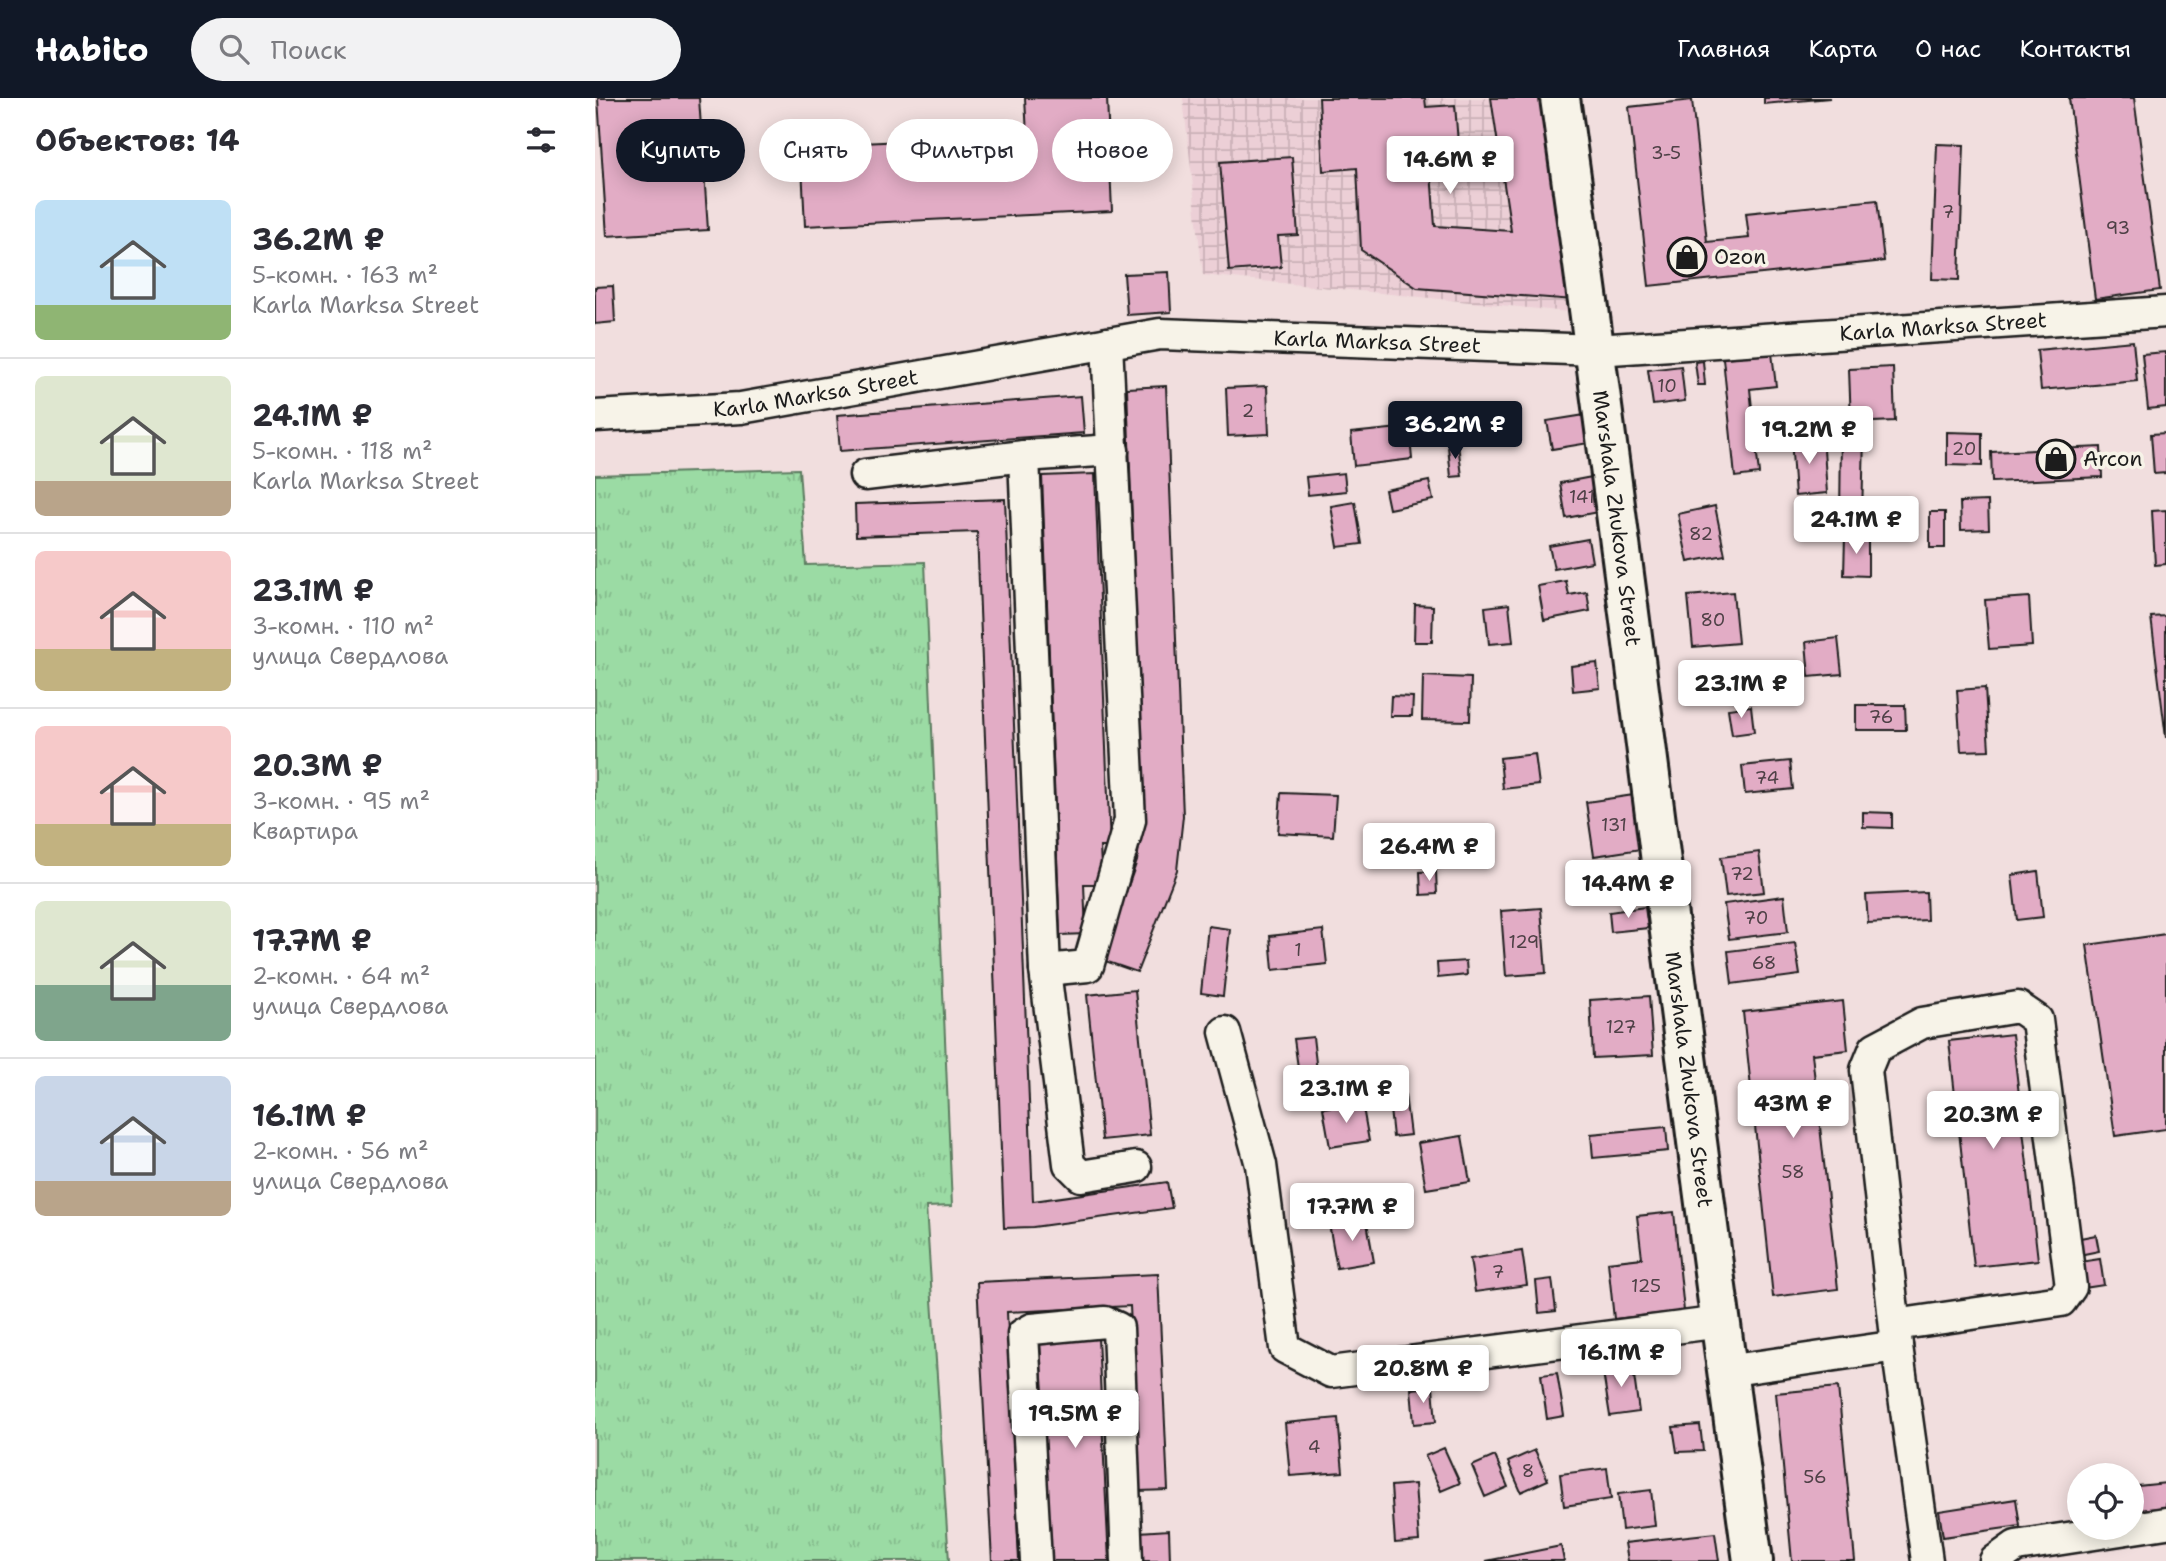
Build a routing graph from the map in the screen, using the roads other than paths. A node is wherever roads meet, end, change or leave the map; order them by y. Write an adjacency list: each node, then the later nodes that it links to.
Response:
1 (1560, 98): 4 (main road, Marshala Zhukova Street)
2 (2166, 313): 4 (street, Karla Marksa Street)
3 (1107, 343): 4 (street, Karla Marksa Street); 5 (street, Karla Marksa Street); 6 (street)
4 (1596, 350): 12 (main road, Marshala Zhukova Street)
5 (595, 416)
6 (1112, 450): 7 (street); 9 (street)
7 (1024, 456): 8 (street); 9 (street)
8 (865, 475)
9 (1045, 970): 11 (street)
10 (1226, 1032): 12 (street)
11 (1136, 1167)
12 (1721, 1322): 14 (main road, Marshala Zhukova Street)
13 (1896, 1335): 13 (street); 14 (street); 19 (street)
14 (1726, 1371): 18 (main road, Marshala Zhukova Street)
15 (2166, 1523): 20 (street)
16 (1036, 1561): 17 (street)
17 (1127, 1561)
18 (1753, 1561)
19 (1927, 1561)
20 (1995, 1561)

